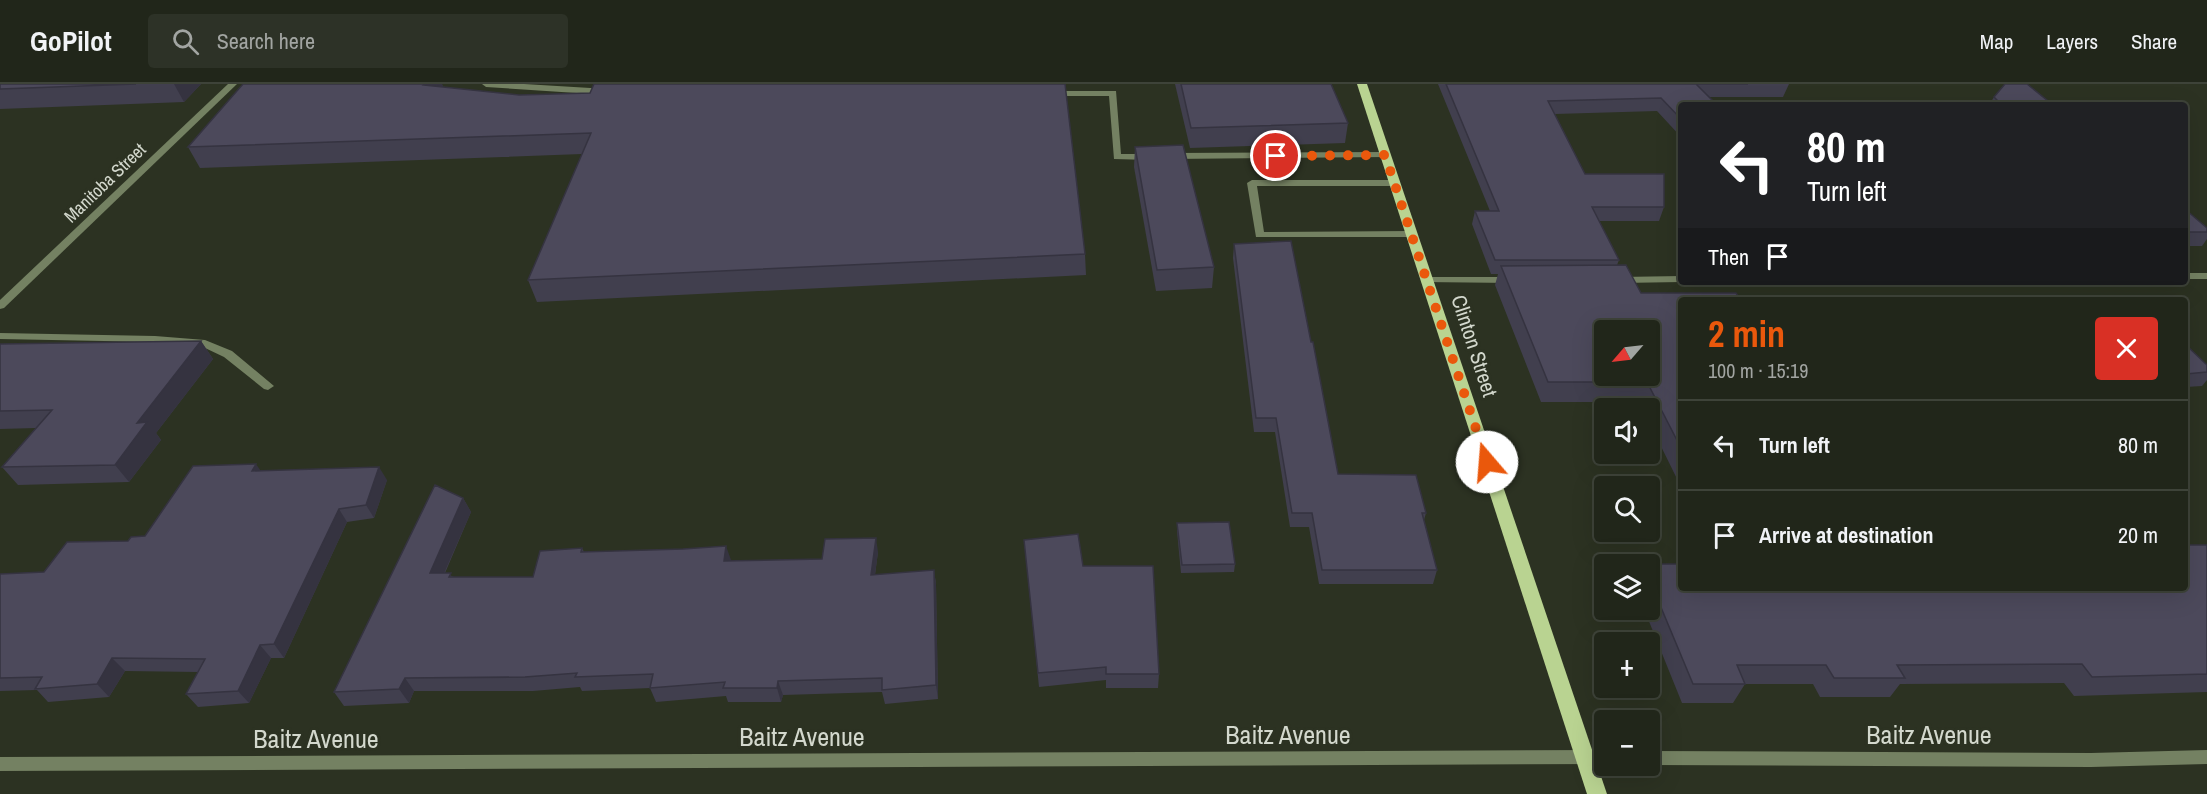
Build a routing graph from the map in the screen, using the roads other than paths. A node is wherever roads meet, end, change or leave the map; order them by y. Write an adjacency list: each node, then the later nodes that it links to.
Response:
1 (486, 84): 4 (street)
2 (1362, 84): 6 (main road, Clinton Street)
3 (232, 88): 15 (street, Manitoba Street)
4 (617, 92)
5 (1045, 93): 6 (street)
6 (1385, 155): 7 (main road, Clinton Street)
7 (1394, 183): 8 (main road, Clinton Street); 8 (street)
8 (1411, 234): 12 (main road, Clinton Street)
9 (2188, 276): 10 (street)
10 (2207, 276)
11 (1678, 279): 14 (street)
12 (1427, 280): 13 (street); 18 (main road, Clinton Street)
13 (1519, 280)
14 (1612, 280)
15 (0, 306)
16 (0, 336): 17 (street)
17 (268, 386)
18 (1585, 757): 19 (street, Baitz Avenue); 22 (street, Baitz Avenue); 23 (main road, Clinton Street)
19 (1594, 757)
20 (2207, 757): 21 (street, Baitz Avenue)
21 (1660, 758)
22 (0, 764)
23 (1597, 794)

